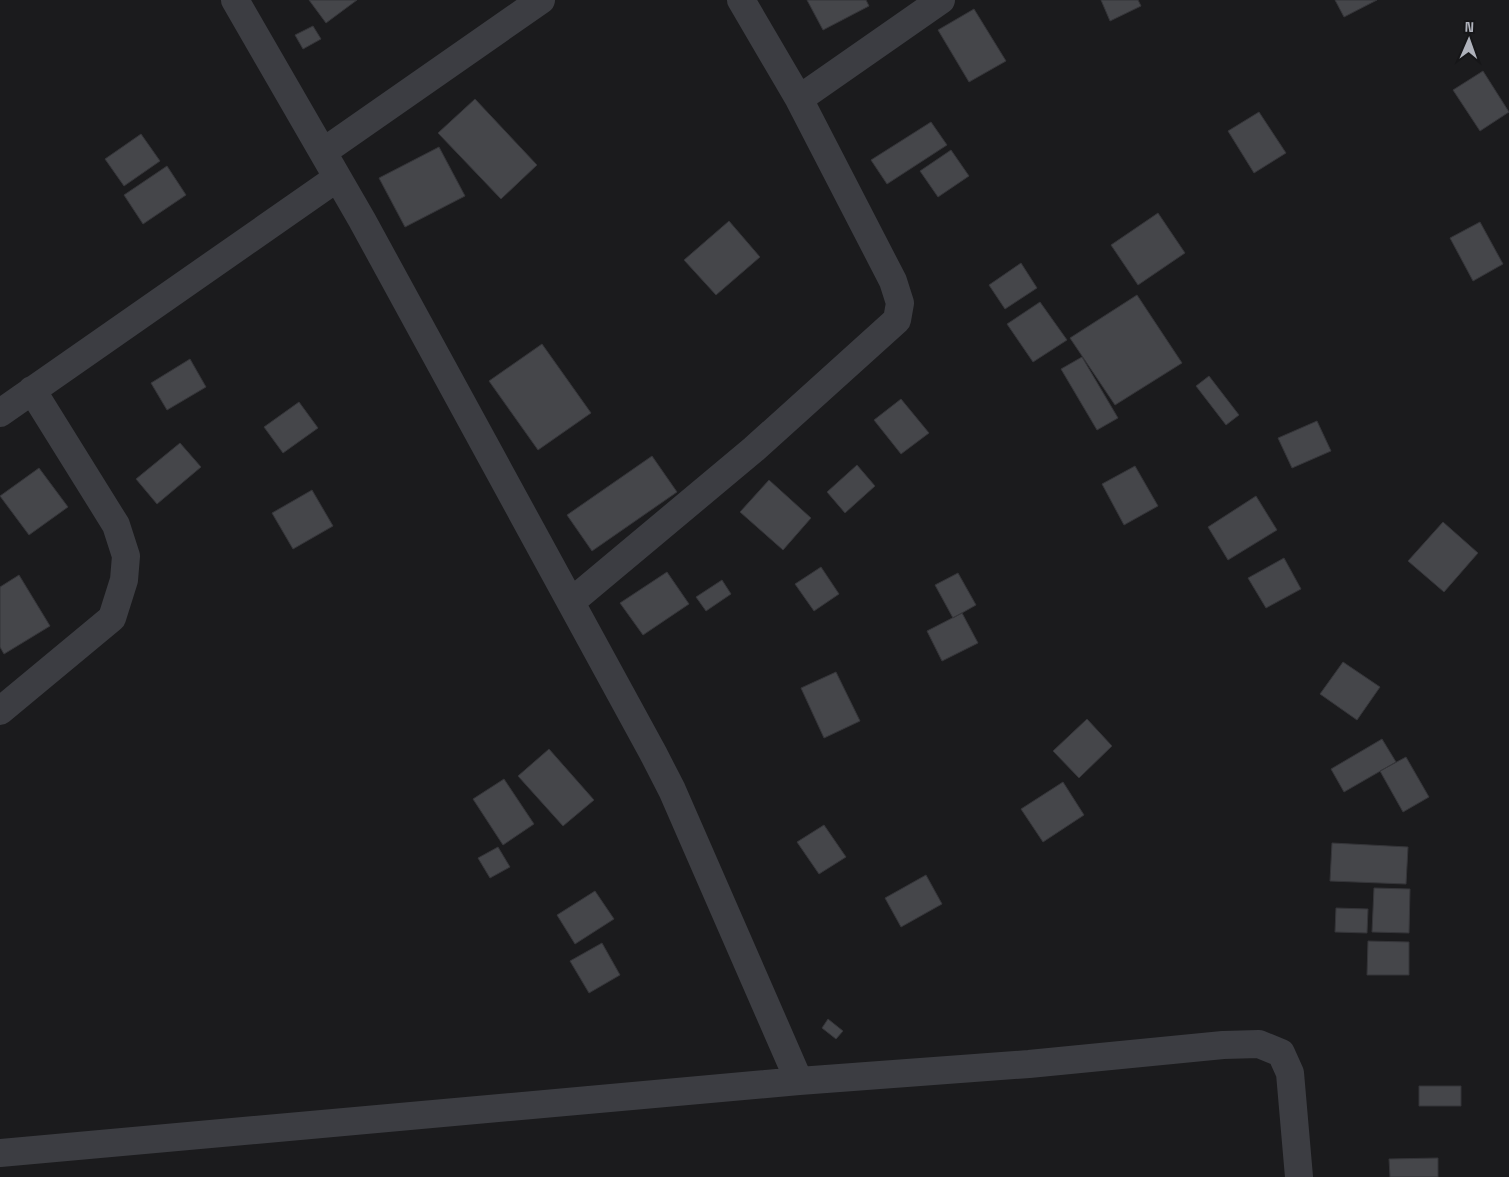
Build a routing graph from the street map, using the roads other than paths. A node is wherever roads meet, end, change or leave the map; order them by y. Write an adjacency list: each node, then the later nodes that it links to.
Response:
1 (235, 0): 6 (street)
2 (541, 0): 6 (street)
3 (741, 0): 5 (street)
4 (941, 0): 5 (street)
5 (799, 99): 10 (street)
6 (323, 152): 7 (street)
7 (337, 178): 8 (street); 10 (street)
8 (32, 390): 9 (street); 11 (street)
9 (0, 413)
10 (571, 602): 12 (street)
11 (0, 711)
12 (798, 1081): 13 (street); 14 (street)
13 (1, 1152)
14 (1299, 1177)

